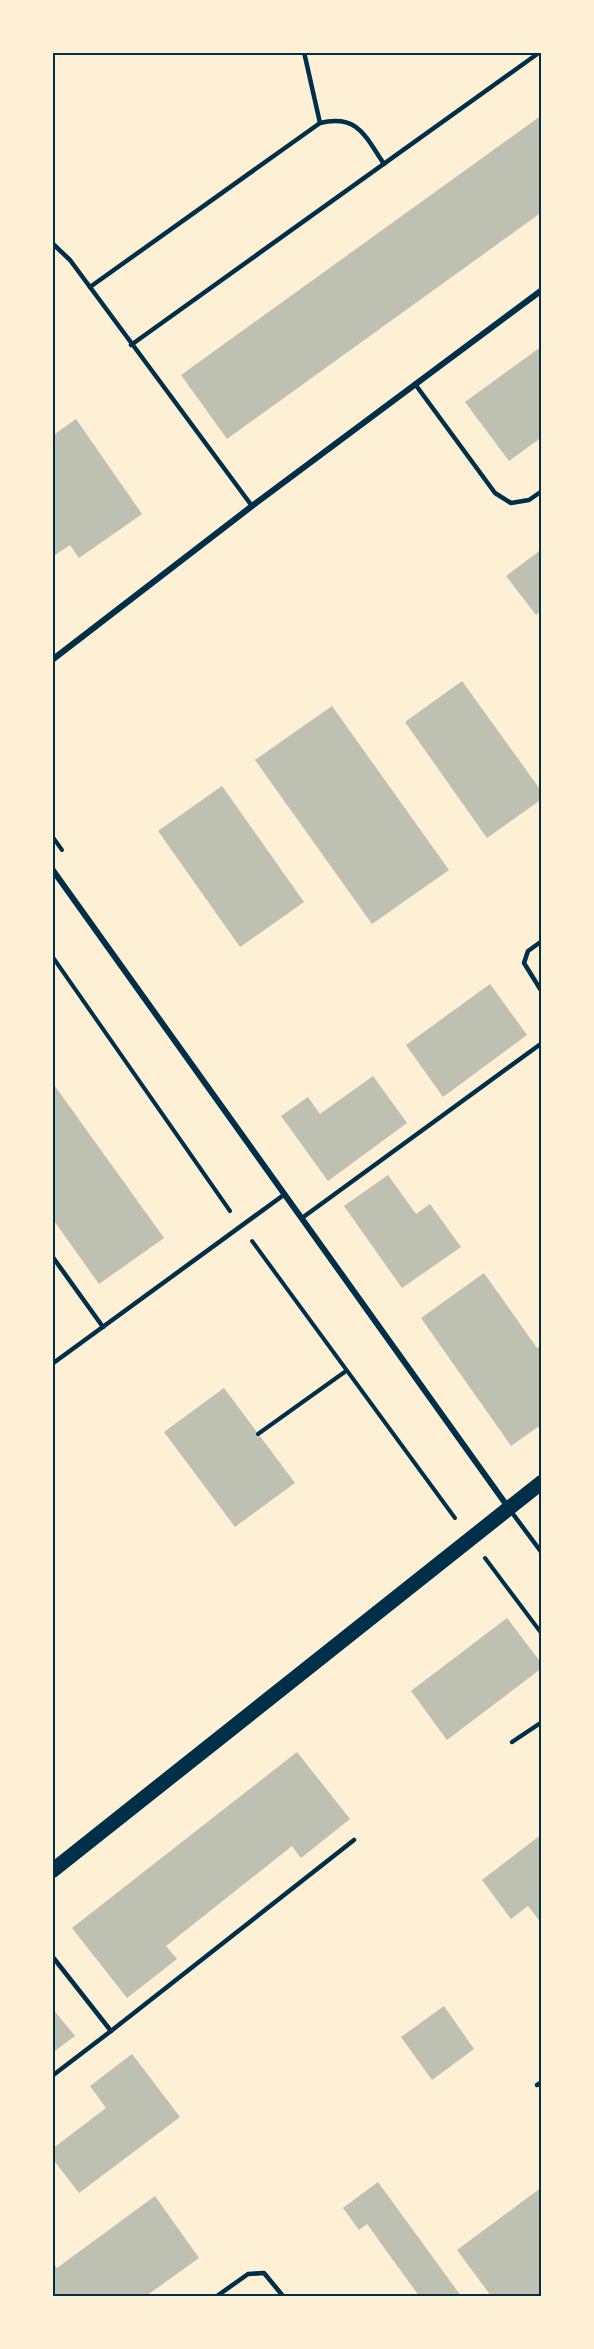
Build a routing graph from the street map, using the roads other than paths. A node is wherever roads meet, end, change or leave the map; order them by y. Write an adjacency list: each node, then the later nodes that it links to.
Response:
1 (304, 52): 3 (lane)
2 (540, 52): 4 (lane)
3 (320, 123): 4 (lane); 6 (lane)
4 (384, 164): 8 (lane)
5 (52, 243): 6 (lane)
6 (90, 287): 8 (lane)
7 (542, 290): 9 (street)
8 (131, 345): 11 (lane)
9 (415, 384): 10 (lane); 11 (street)
10 (542, 491)
11 (252, 506): 12 (street)
12 (52, 660)
13 (52, 869): 17 (street)
14 (542, 941): 15 (lane)
15 (542, 992)
16 (542, 1043): 18 (lane)
17 (285, 1194): 18 (street); 20 (lane)
18 (302, 1218): 23 (street)
19 (52, 1256): 20 (lane)
20 (103, 1327): 21 (lane)
21 (52, 1364)
22 (542, 1482): 23 (main road)
23 (508, 1508): 24 (lane); 28 (main road)
24 (542, 1553)
25 (542, 1722): 26 (lane)
26 (512, 1742)
27 (354, 1840): 30 (lane)
28 (52, 1871)
29 (52, 1956): 30 (lane)
30 (111, 2031): 31 (lane)
31 (52, 2076)
32 (217, 2296): 33 (lane)
33 (283, 2296)

